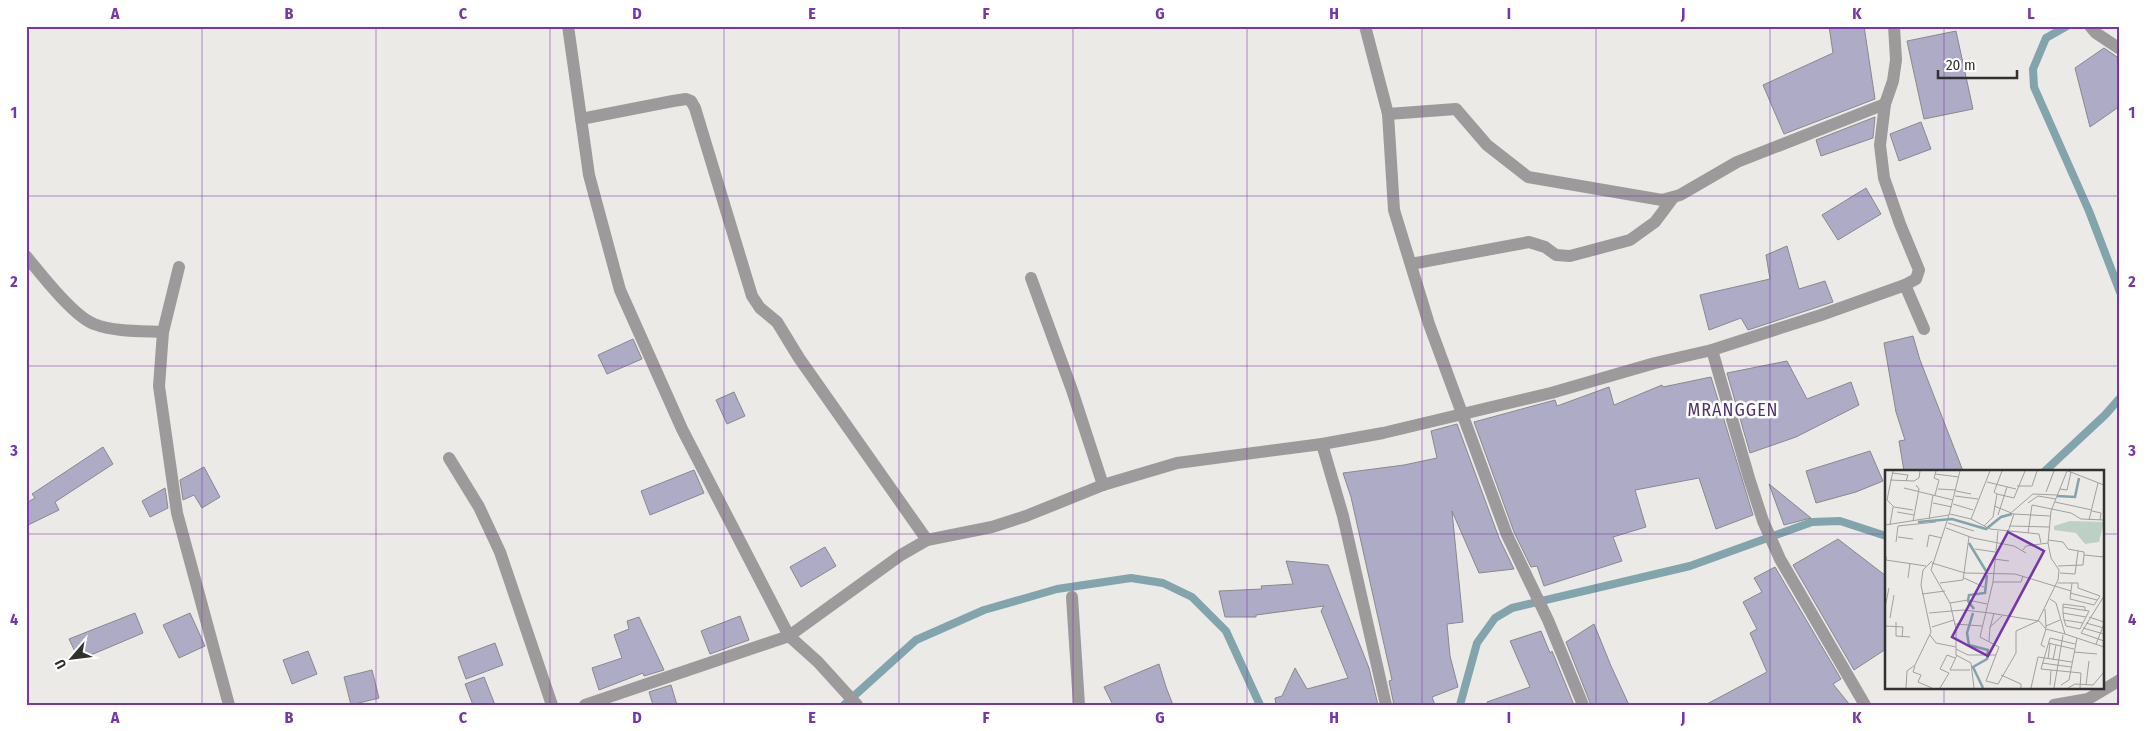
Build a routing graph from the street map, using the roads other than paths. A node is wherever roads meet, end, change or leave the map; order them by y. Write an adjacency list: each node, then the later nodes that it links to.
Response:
1 (568, 26): 8 (street)
2 (1365, 26): 7 (street)
3 (1894, 26): 6 (street)
4 (2093, 30): 5 (street)
5 (2120, 49)
6 (1885, 104): 9 (street); 14 (street)
7 (1388, 114): 9 (street); 11 (street)
8 (581, 119): 22 (street); 24 (street)
9 (1673, 198): 11 (street)
10 (26, 256): 16 (street)
11 (1411, 264): 18 (street)
12 (179, 267): 16 (street)
13 (1031, 278): 21 (street)
14 (1905, 285): 15 (street); 17 (street)
15 (1924, 329)
16 (163, 332): 26 (street)
17 (1712, 350): 18 (street); 33 (street)
18 (1463, 414): 19 (street); 32 (street)
19 (1322, 444): 21 (street); 31 (street)
20 (449, 458): 27 (street)
21 (1103, 485): 22 (street)
22 (927, 540): 24 (street)
23 (1072, 598): 30 (street)
24 (789, 636): 28 (street); 29 (street)
25 (2120, 680): 34 (street)
26 (229, 705)
27 (552, 705)
28 (586, 705)
29 (857, 705)
30 (1078, 705)
31 (1386, 705)
32 (1583, 705)
33 (1866, 705)
34 (2054, 705)

